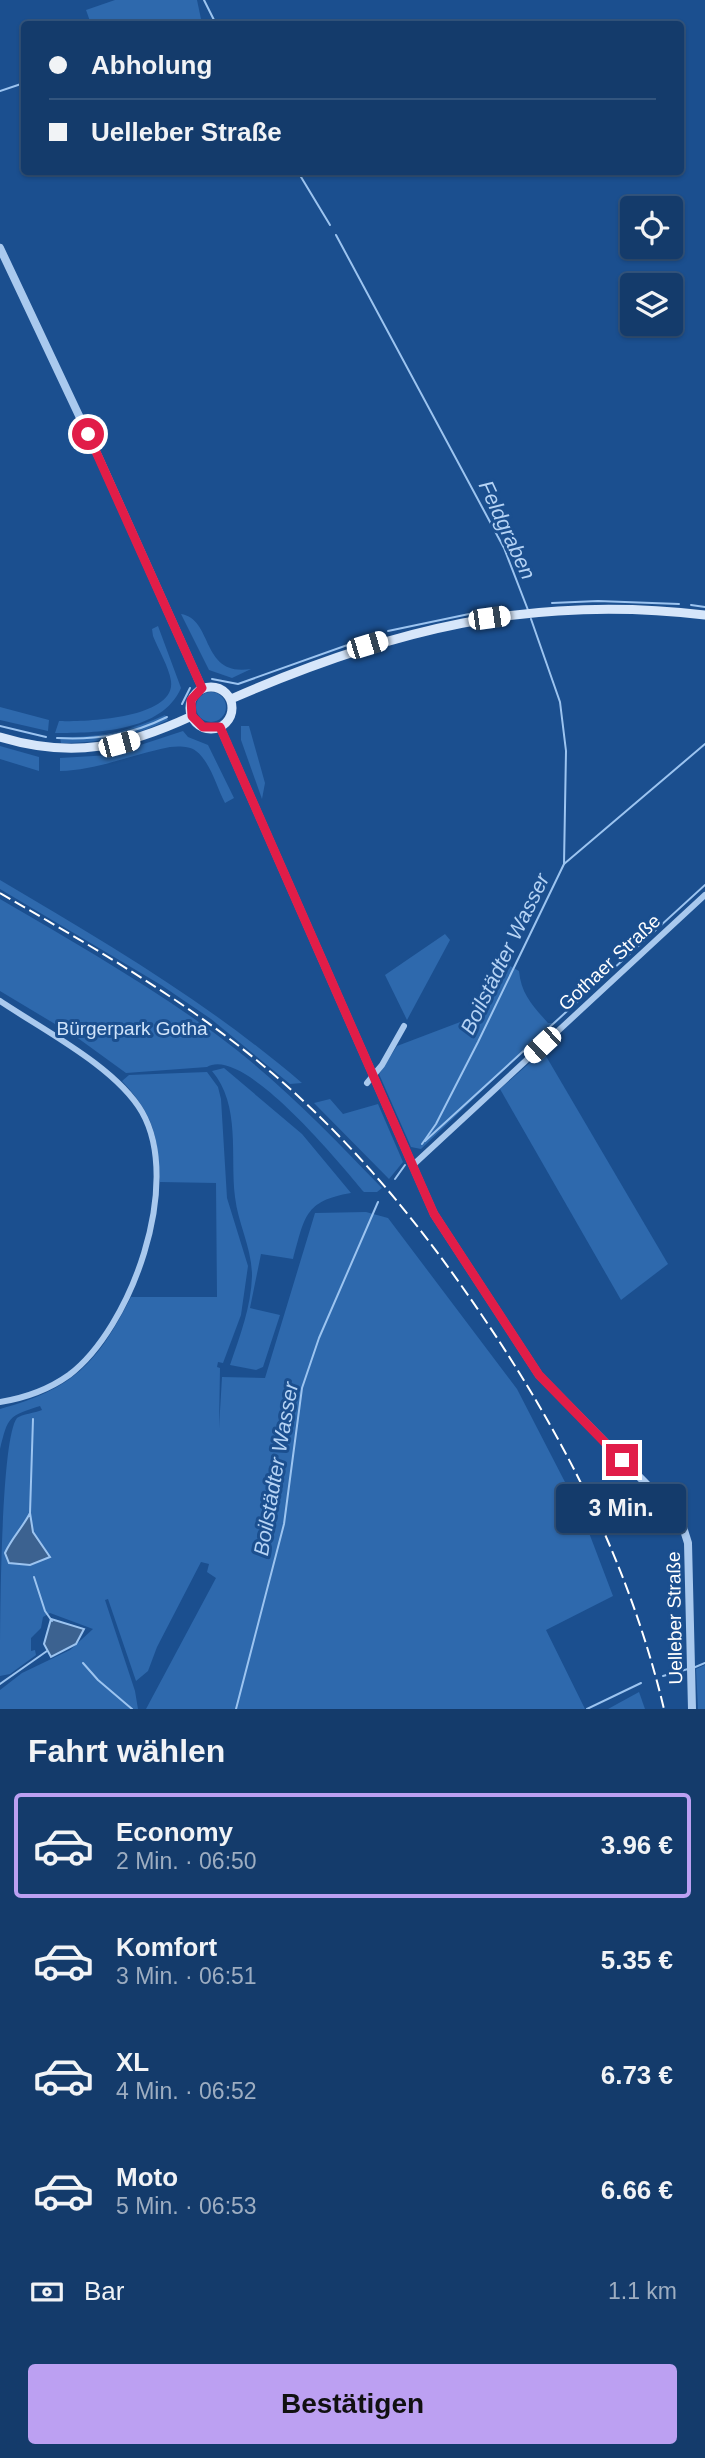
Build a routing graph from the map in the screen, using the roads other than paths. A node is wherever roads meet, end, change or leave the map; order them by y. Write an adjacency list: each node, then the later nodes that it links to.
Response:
1 (0, 248): 3 (street)
2 (705, 615): 4 (main road)
3 (202, 688): 4 (main road); 5 (main road)
4 (230, 699): 6 (main road)
5 (192, 716): 6 (main road); 7 (main road)
6 (220, 727): 11 (street, Uelleber Straße)
7 (0, 737)
8 (705, 895): 12 (street, Gothaer Straße)
9 (0, 1001): 13 (street)
10 (404, 1026): 11 (street)
11 (369, 1079): 12 (street, Uelleber Straße)
12 (412, 1166): 14 (street, Uelleber Straße)
13 (0, 1402)
14 (692, 1709)

